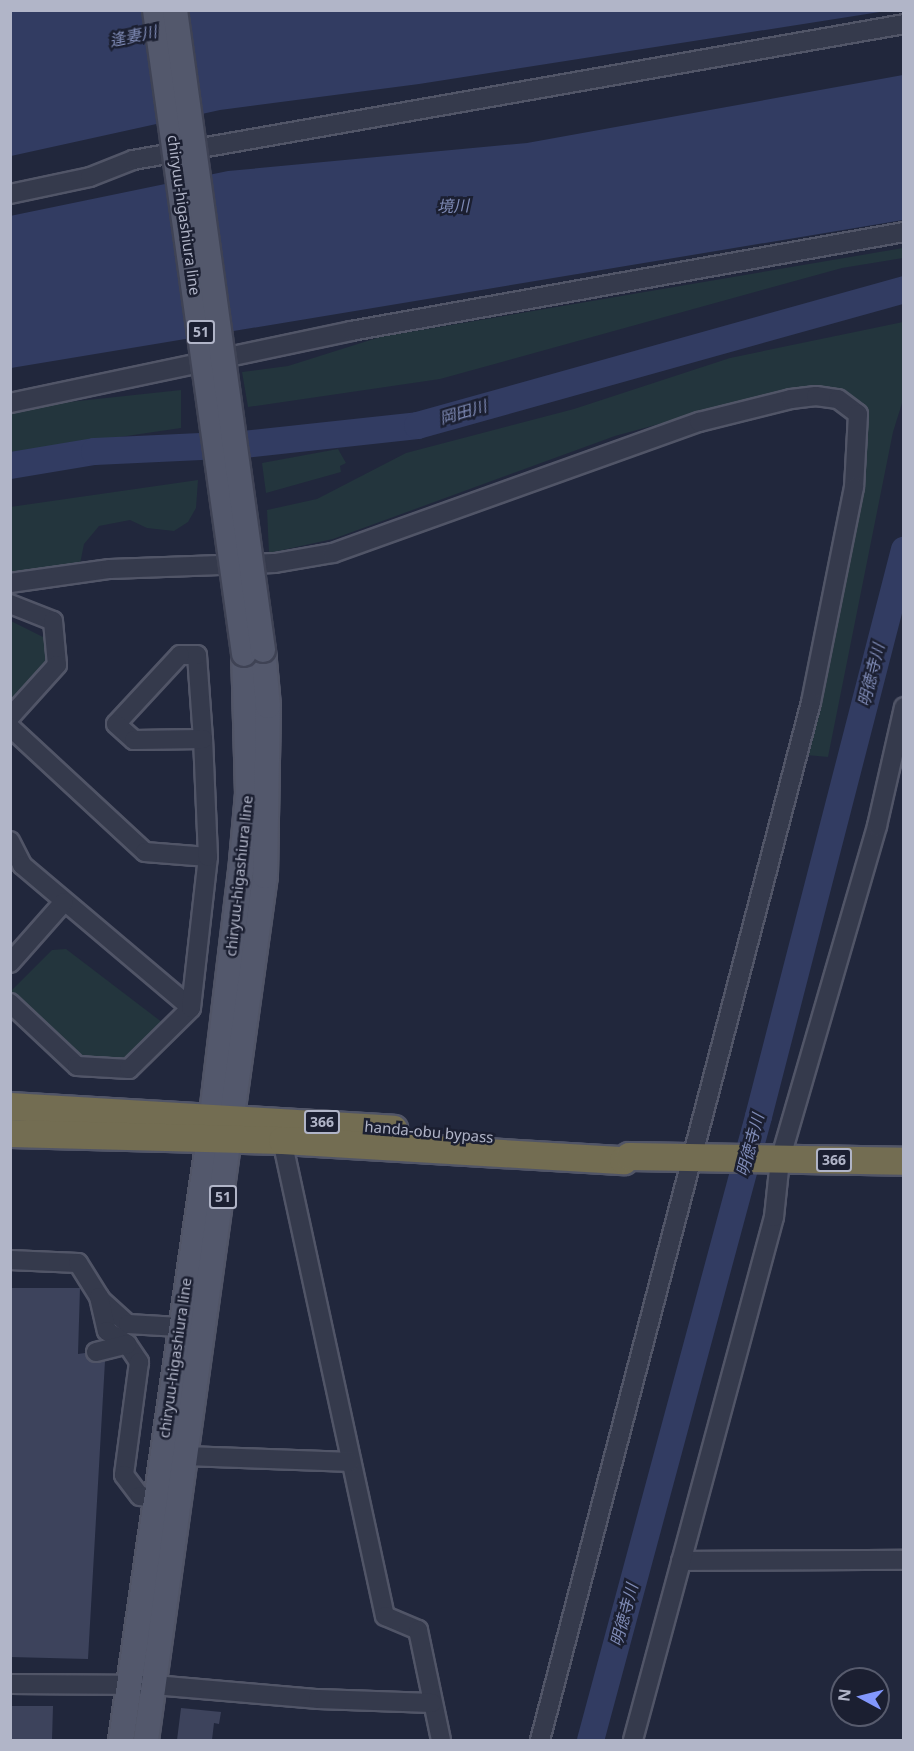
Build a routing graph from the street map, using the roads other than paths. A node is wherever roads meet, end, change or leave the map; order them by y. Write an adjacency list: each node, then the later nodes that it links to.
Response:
1 (155, 10): 9 (main road, chiryuu-higashiura line / 51, bridge)
2 (175, 10): 9 (main road, chiryuu-higashiura line / 51, bridge)
3 (903, 24): 4 (street)
4 (10, 194)
5 (903, 232): 6 (street)
6 (10, 403)
7 (10, 583): 25 (street)
8 (10, 604): 11 (street)
9 (254, 652): 21 (main road, chiryuu-higashiura line / 51)
10 (903, 707): 26 (street)
11 (10, 717)
12 (10, 727): 15 (street)
13 (203, 739): 13 (street); 15 (street)
14 (10, 841): 16 (street)
15 (208, 858): 19 (street)
16 (64, 902): 17 (street); 19 (street)
17 (10, 963)
18 (10, 1003): 19 (street)
19 (191, 1008)
20 (10, 1106): 21 (highway, handa-obu bypass / 366)
21 (221, 1128): 22 (highway, handa-obu bypass / 366); 23 (highway, handa-obu bypass / 366); 24 (highway, handa-obu bypass / 366); 30 (main road, chiryuu-higashiura line / 51); 33 (main road, chiryuu-higashiura line / 51)
22 (10, 1133)
23 (282, 1140): 24 (highway, handa-obu bypass / 366); 34 (street)
24 (629, 1156): 25 (highway, handa-obu bypass / 366)
25 (705, 1158): 26 (highway, handa-obu bypass / 366); 45 (street)
26 (773, 1160): 27 (highway, handa-obu bypass / 366); 37 (street)
27 (903, 1161)
28 (10, 1260): 29 (street)
29 (99, 1297): 30 (street); 31 (street)
30 (179, 1327): 35 (main road, chiryuu-higashiura line / 51)
31 (127, 1344): 32 (street); 35 (street)
32 (96, 1352)
33 (187, 1456): 34 (street); 40 (main road, chiryuu-higashiura line / 51)
34 (350, 1462): 41 (street)
35 (156, 1498): 39 (main road, chiryuu-higashiura line / 51)
36 (903, 1560): 37 (street)
37 (681, 1561): 46 (street)
38 (10, 1684): 39 (street)
39 (129, 1684): 40 (street); 42 (main road, chiryuu-higashiura line / 51)
40 (154, 1685): 41 (street); 43 (main road, chiryuu-higashiura line / 51)
41 (432, 1703): 44 (street)
42 (122, 1740)
43 (146, 1740)
44 (441, 1740)
45 (540, 1740)
46 (633, 1740)

